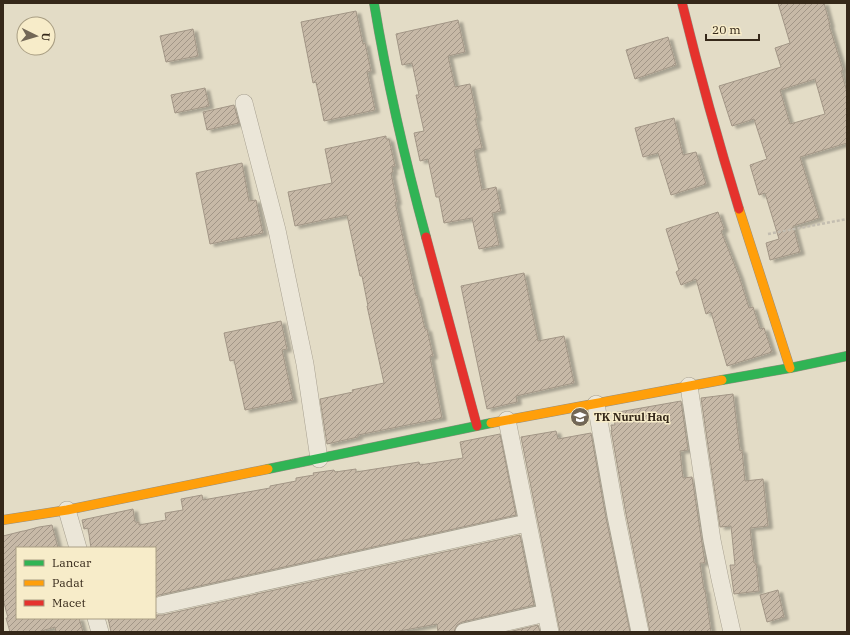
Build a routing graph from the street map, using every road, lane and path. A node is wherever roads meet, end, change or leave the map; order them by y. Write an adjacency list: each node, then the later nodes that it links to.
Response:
1 (374, 3): 11 (street)
2 (682, 3): 5 (street)
3 (244, 103): 12 (street)
4 (847, 219): 5 (path)
5 (748, 238): 7 (street)
6 (847, 356): 7 (street)
7 (790, 368): 8 (street)
8 (689, 386): 9 (street); 24 (street)
9 (596, 404): 10 (street); 23 (street)
10 (507, 420): 11 (street); 15 (street)
11 (477, 426): 12 (street)
12 (319, 459): 13 (street)
13 (67, 510): 14 (street); 16 (street)
14 (3, 520)
15 (527, 523): 17 (street); 18 (street)
16 (78, 547)
17 (161, 605)
18 (546, 613): 21 (street); 22 (street)
19 (96, 619): 20 (street)
20 (100, 632)
21 (464, 632)
22 (550, 632)
23 (640, 632)
24 (732, 632)

